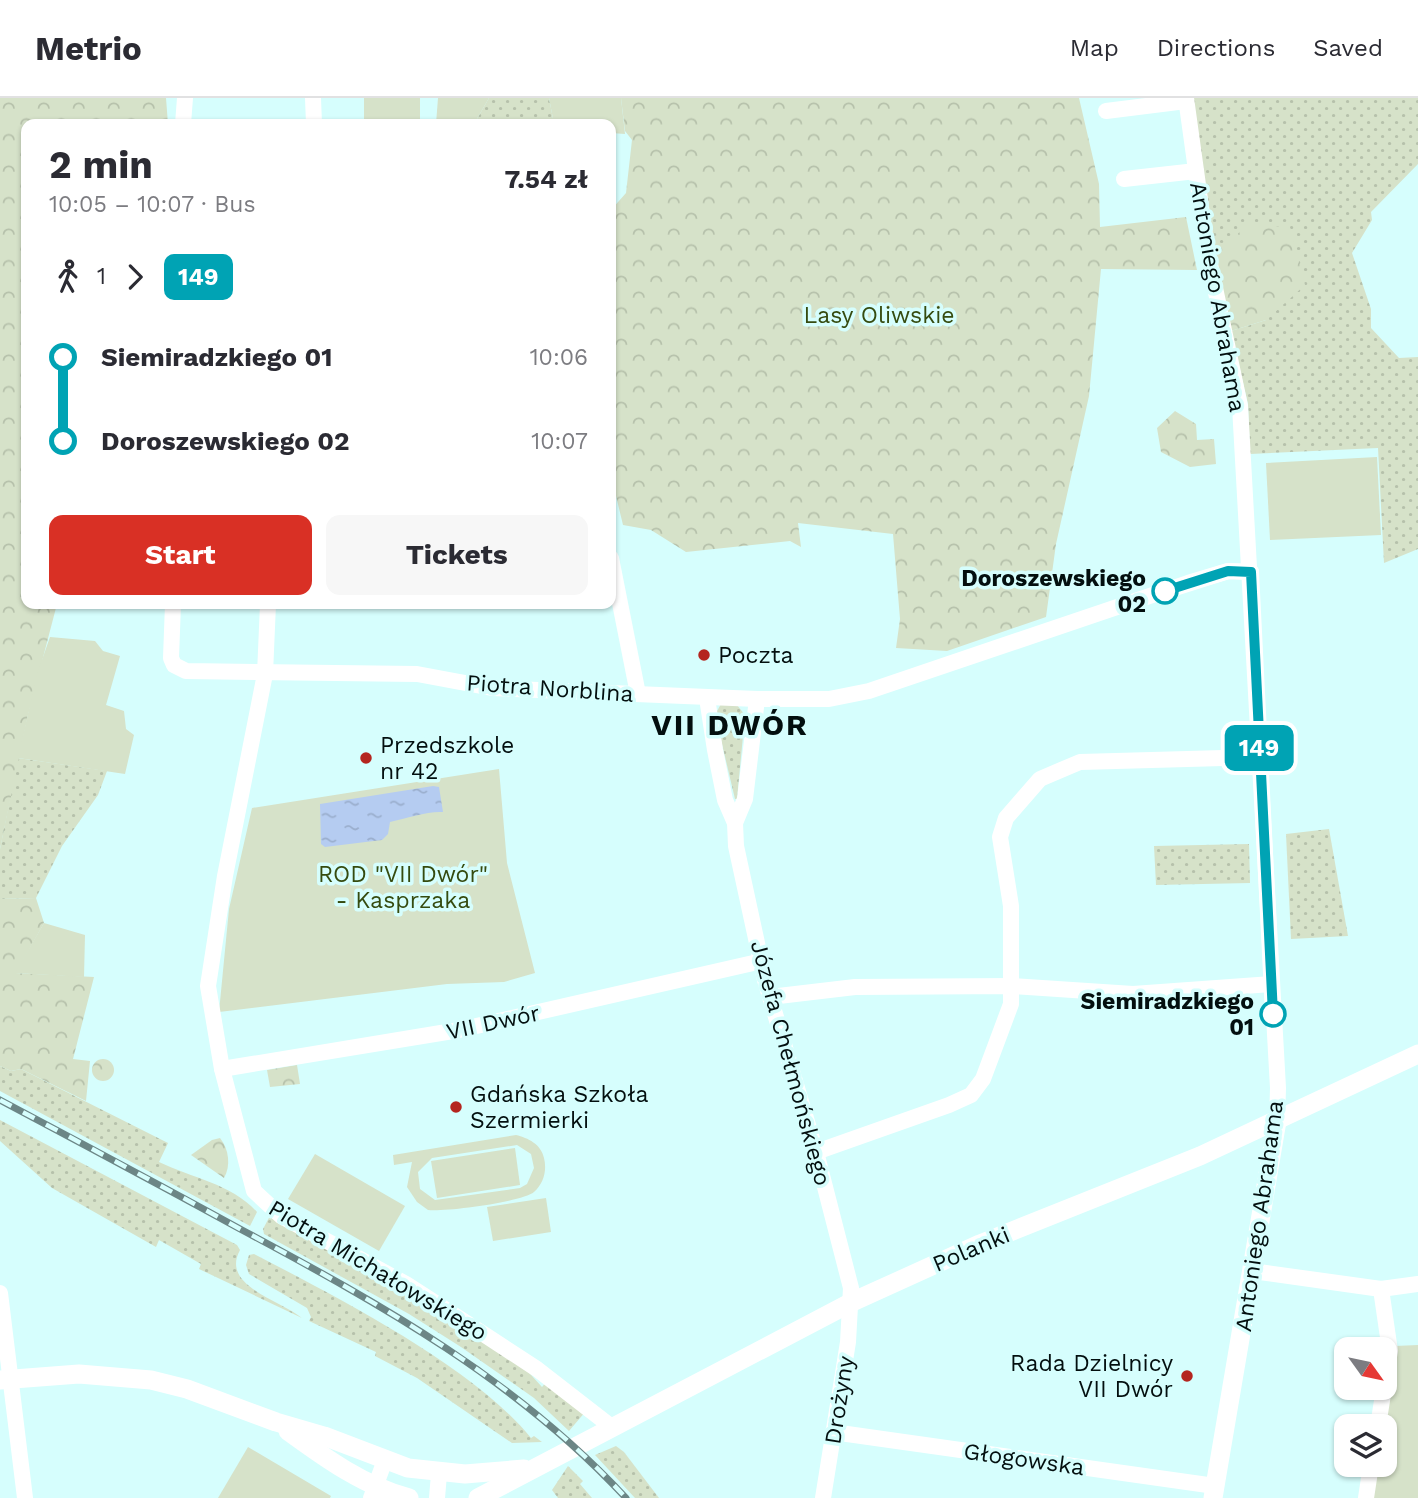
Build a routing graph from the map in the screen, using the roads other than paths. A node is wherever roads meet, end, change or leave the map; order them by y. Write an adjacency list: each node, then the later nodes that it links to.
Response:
1 (185, 98): 5 (street)
2 (313, 98): 6 (street)
3 (1186, 99): 4 (street); 7 (street, Antoniego Abrahama)
4 (1106, 111)
5 (183, 119)
6 (314, 119)
7 (1196, 171): 8 (street); 9 (street, Antoniego Abrahama)
8 (1124, 179)
9 (1251, 572): 16 (street, Piotra Norblina); 17 (street, Antoniego Abrahama)
10 (616, 586): 14 (street)
11 (173, 609): 13 (street, Piotra Norblina)
12 (268, 609): 13 (street, Piotra Michałowskiego)
13 (265, 674): 14 (street, Piotra Norblina); 24 (street, Piotra Michałowskiego)
14 (638, 694): 15 (street, Piotra Norblina)
15 (706, 698): 16 (street, Piotra Norblina); 18 (street, Józefa Chełmońskiego)
16 (757, 699): 18 (street, Józefa Chełmońskiego)
17 (1259, 757): 20 (street, Antoniego Abrahama); 21 (street)
18 (735, 823): 19 (street, Józefa Chełmońskiego)
19 (761, 961): 22 (street, Józefa Chełmońskiego); 24 (street, VII Dwór)
20 (1272, 984): 21 (street); 25 (street, Antoniego Abrahama)
21 (1012, 986): 22 (street); 26 (street)
22 (770, 997): 26 (street, Józefa Chełmońskiego)
23 (1418, 1055): 25 (street, Polanki)
24 (222, 1069): 35 (street, Piotra Michałowskiego)
25 (1277, 1121): 27 (street, Antoniego Abrahama); 31 (street, Polanki)
26 (816, 1152): 31 (street, Józefa Chełmońskiego)
27 (1252, 1271): 29 (street); 42 (street, Antoniego Abrahama)
28 (1418, 1284): 29 (street)
29 (1381, 1289): 32 (street)
30 (0, 1293): 33 (street)
31 (852, 1302): 35 (street, Polanki); 36 (street, Drożyny)
32 (1388, 1337)
33 (5, 1380): 34 (street); 43 (street)
34 (276, 1422): 37 (street); 41 (street)
35 (613, 1428): 38 (street, Polanki)
36 (833, 1432): 42 (street, Głogowska); 47 (street, Drożyny)
37 (385, 1461): 39 (street); 41 (street)
38 (536, 1468): 39 (street); 46 (street, Polanki)
39 (439, 1474): 45 (street)
40 (1369, 1477): 48 (street)
41 (373, 1492): 44 (street)
42 (1214, 1492)
43 (25, 1498)
44 (408, 1498)
45 (438, 1498)
46 (478, 1498)
47 (823, 1498)
48 (1366, 1498)

